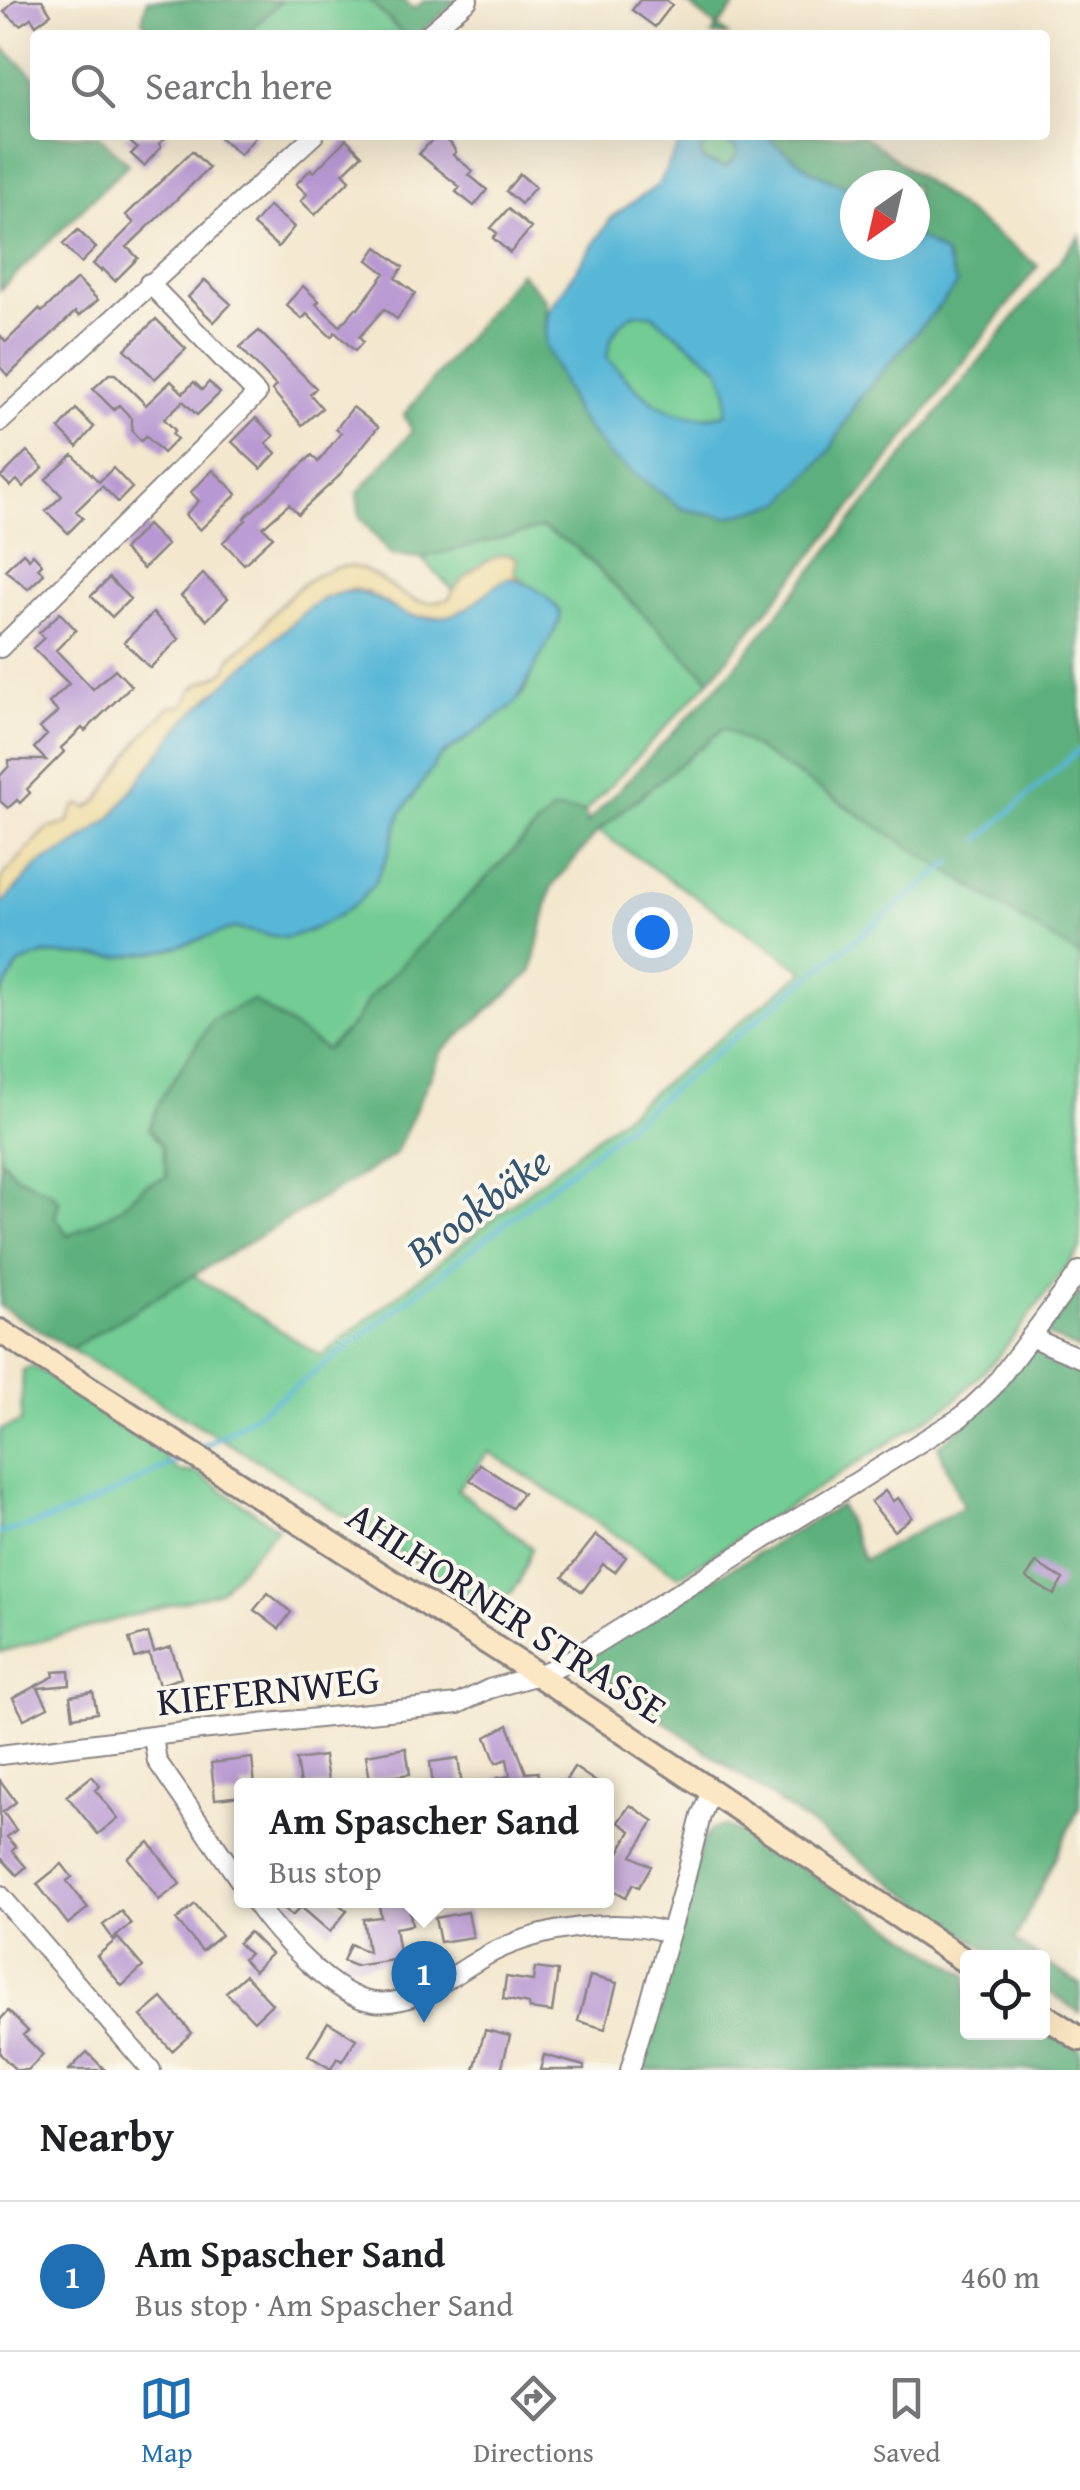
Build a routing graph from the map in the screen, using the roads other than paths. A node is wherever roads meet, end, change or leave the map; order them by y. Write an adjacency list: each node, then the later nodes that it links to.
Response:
1 (468, 0): 2 (street)
2 (433, 30)
3 (308, 140): 4 (street)
4 (149, 283): 6 (street); 7 (street)
5 (0, 395): 6 (street)
6 (7, 415)
7 (0, 648)
8 (1080, 1272): 10 (street, KIEFERNWEG)
9 (0, 1331): 12 (street, AHLHORNER STRASSE)
10 (1030, 1337): 11 (street); 12 (street, KIEFERNWEG)
11 (1080, 1358)
12 (538, 1675): 13 (street, KIEFERNWEG); 15 (street, AHLHORNER STRASSE)
13 (152, 1738): 14 (street, KIEFERNWEG); 16 (street)
14 (0, 1756)
15 (711, 1791): 19 (street); 20 (street, AHLHORNER STRASSE)
16 (234, 1872)
17 (0, 1896): 23 (street)
18 (260, 1908): 19 (street)
19 (669, 1933): 24 (street)
20 (960, 1959)
21 (1050, 2019): 22 (street)
22 (1080, 2039)
23 (151, 2070)
24 (630, 2070)

